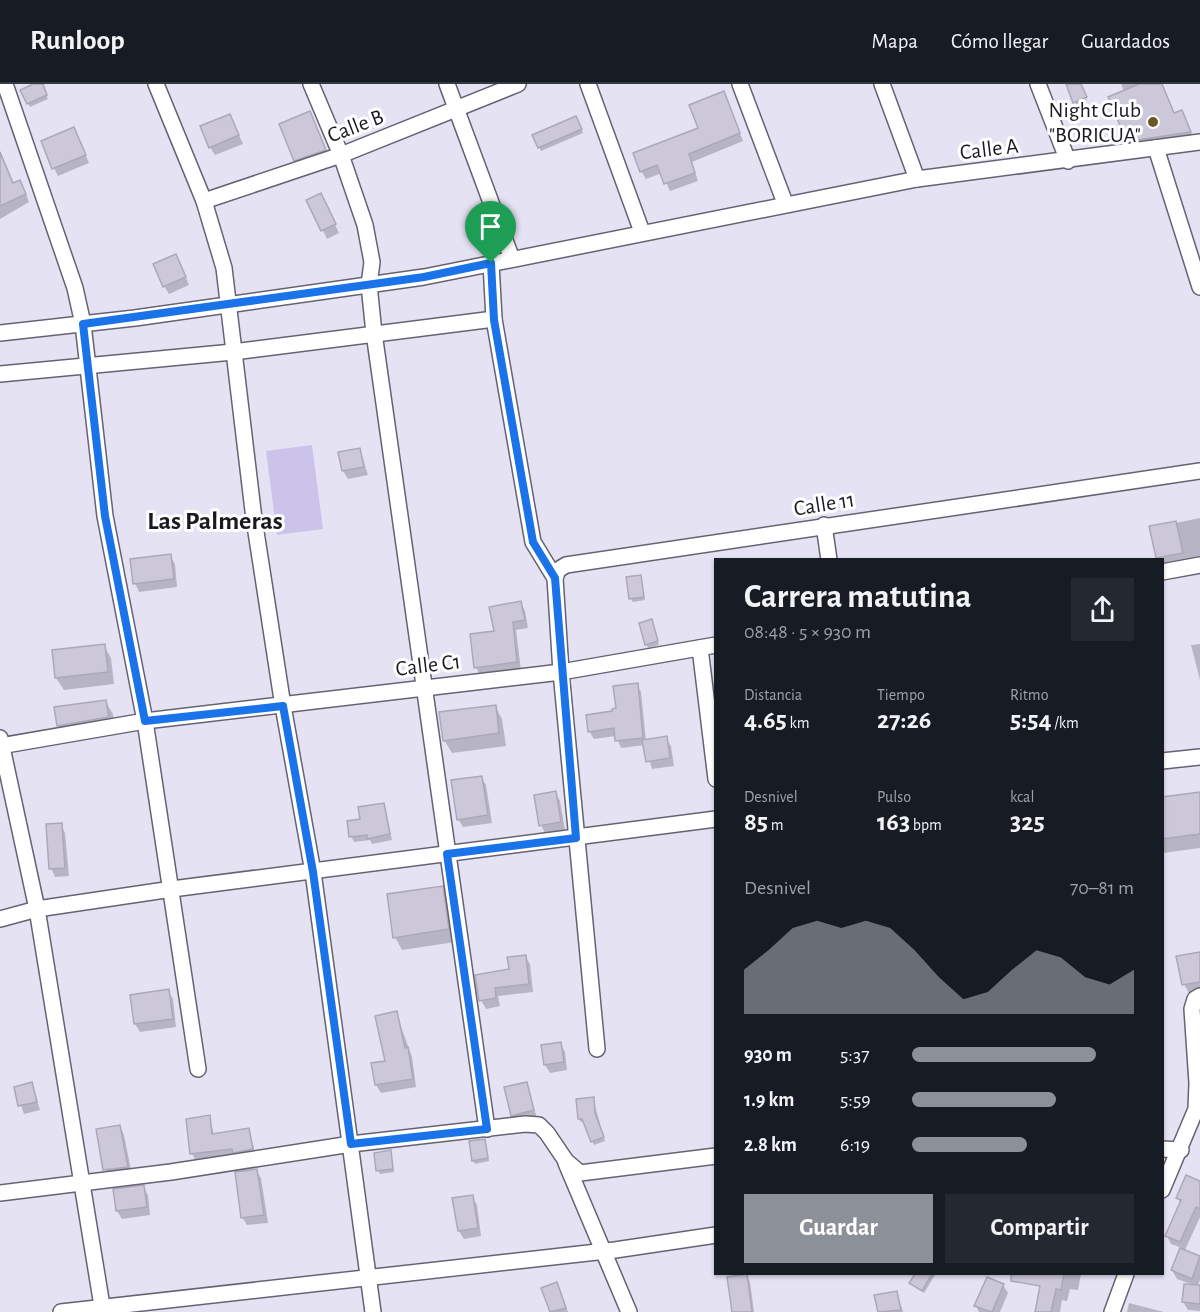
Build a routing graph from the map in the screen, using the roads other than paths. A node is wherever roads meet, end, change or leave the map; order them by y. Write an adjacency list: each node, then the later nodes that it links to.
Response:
1 (5, 84): 25 (street)
2 (156, 84): 16 (street)
3 (311, 84): 13 (street)
4 (447, 84): 10 (street)
5 (518, 84): 10 (street, Calle B)
6 (588, 84): 18 (street)
7 (740, 84): 17 (street)
8 (882, 84): 15 (street)
9 (1038, 84): 14 (street)
10 (458, 110): 13 (street, Calle B); 19 (street)
11 (1200, 142): 12 (street, Calle A)
12 (1156, 148): 14 (street, Calle A); 22 (street)
13 (341, 155): 16 (street, Calle B); 21 (street)
14 (1068, 161): 15 (street, Calle A)
15 (917, 179): 17 (street, Calle A)
16 (204, 201): 23 (street)
17 (785, 203): 18 (street, Calle A)
18 (642, 232): 19 (street, Calle A)
19 (512, 259): 20 (street, Calle A)
20 (491, 263): 21 (street, Calle A); 24 (street)
21 (369, 285): 23 (street, Calle A); 27 (street)
22 (1200, 287)
23 (228, 305): 25 (street, Calle A); 28 (street)
24 (494, 320): 27 (street); 36 (street)
25 (83, 324): 26 (street, Calle A); 29 (street)
26 (0, 333)
27 (374, 333): 28 (street); 40 (street)
28 (232, 352): 29 (street); 41 (street)
29 (87, 365): 30 (street); 42 (street)
30 (0, 374)
31 (1200, 471): 32 (street, Calle 11)
32 (824, 525): 33 (street); 36 (street, Calle 11)
33 (829, 558)
34 (1200, 565): 35 (street)
35 (1164, 572)
36 (555, 578): 39 (street)
37 (714, 645): 38 (street, Calle C1)
38 (700, 648): 39 (street, Calle C1); 46 (street)
39 (561, 672): 40 (street, Calle C1); 48 (street)
40 (424, 688): 41 (street, Calle C1); 49 (street)
41 (283, 706): 42 (street, Calle C1); 50 (street)
42 (145, 721): 43 (street, Calle C1); 51 (street)
43 (0, 744): 52 (street)
44 (1200, 757): 45 (street)
45 (1164, 761)
46 (714, 763)
47 (714, 819): 48 (street)
48 (576, 838): 49 (street); 55 (street)
49 (447, 854): 50 (street); 57 (street)
50 (313, 872): 51 (street); 58 (street)
51 (172, 889): 52 (street); 56 (street)
52 (37, 909): 53 (street); 63 (street)
53 (0, 920)
54 (1200, 996): 60 (street)
55 (597, 1048)
56 (198, 1069)
57 (487, 1129): 58 (street); 62 (street)
58 (351, 1144): 63 (street); 69 (street)
59 (1164, 1149): 60 (street)
60 (1181, 1150): 64 (street)
61 (714, 1156): 62 (street)
62 (566, 1161): 67 (street)
63 (80, 1182): 65 (street); 70 (street)
64 (1164, 1186)
65 (0, 1193)
66 (714, 1235): 67 (street)
67 (601, 1251): 69 (street); 73 (street)
68 (1126, 1275): 74 (street)
69 (368, 1276): 70 (street); 72 (street)
70 (102, 1310): 71 (street)
71 (61, 1312)
72 (373, 1312)
73 (629, 1312)
74 (1112, 1312)

